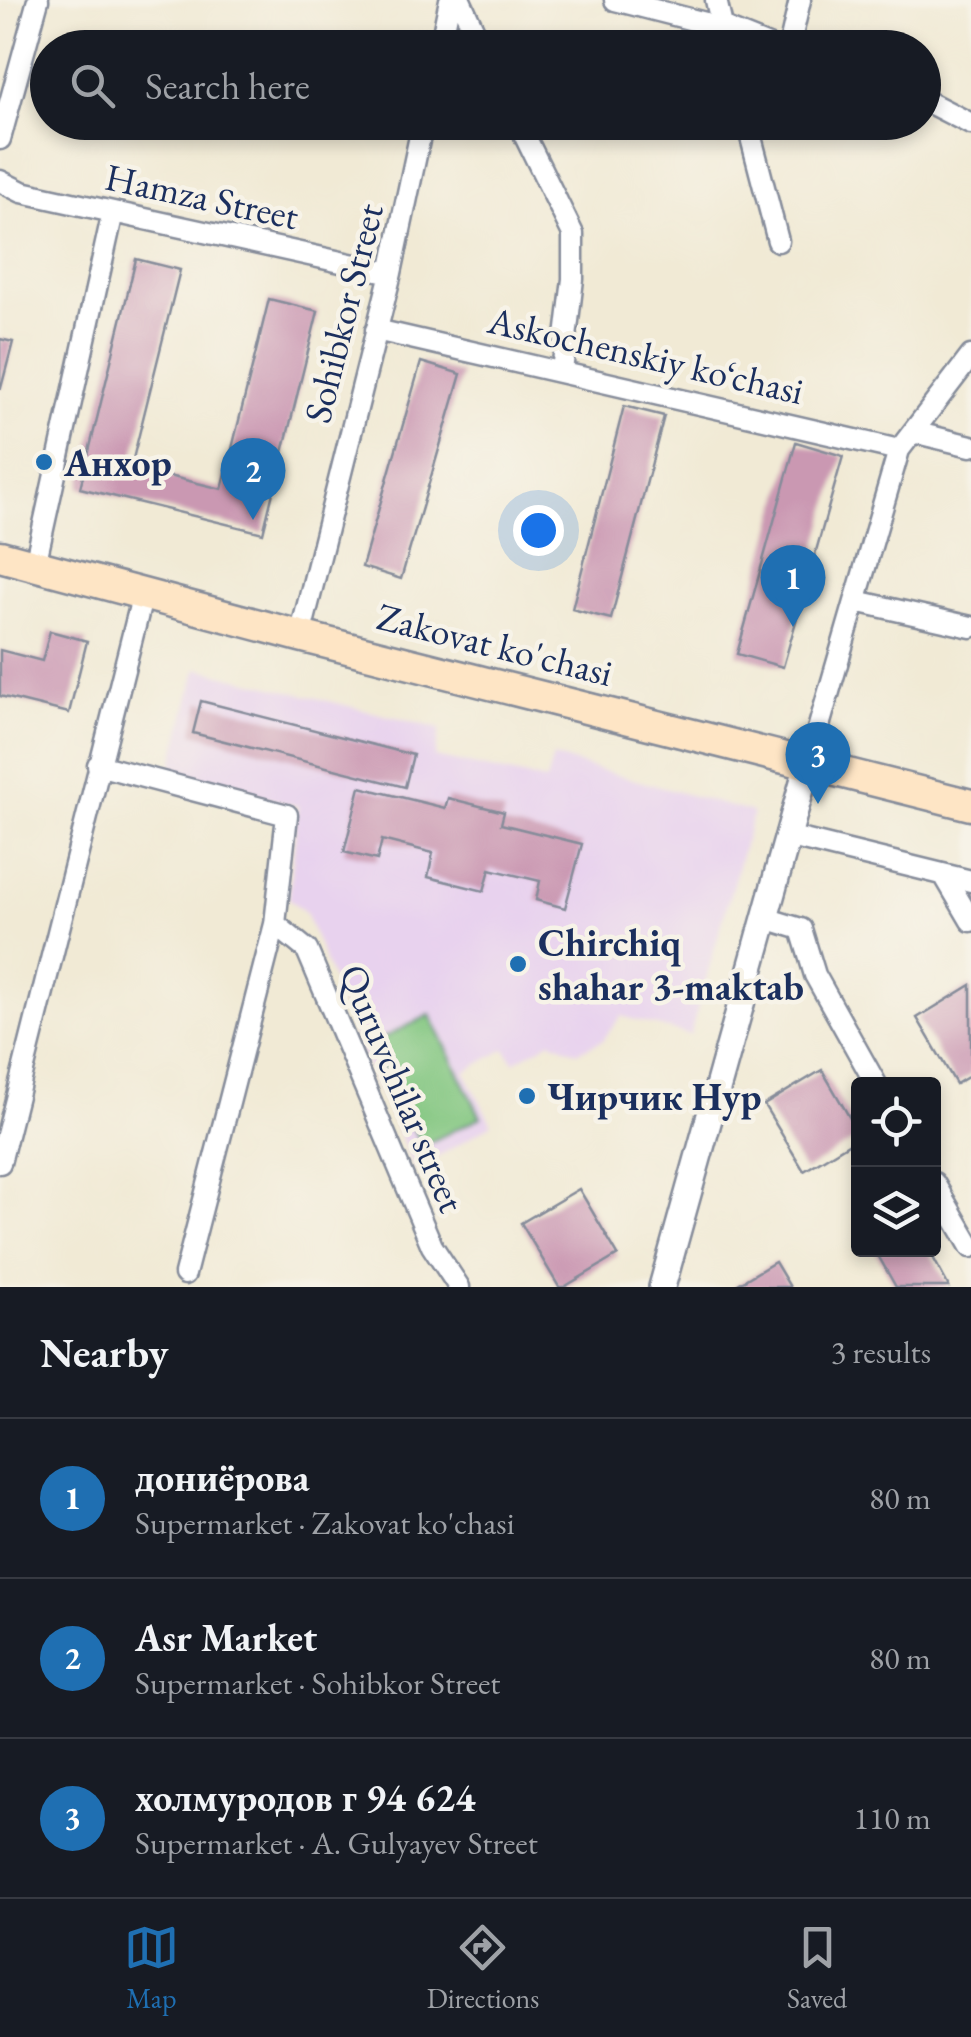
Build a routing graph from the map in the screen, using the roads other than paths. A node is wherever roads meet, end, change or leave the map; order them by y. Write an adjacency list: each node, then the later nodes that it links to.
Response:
1 (38, 0): 14 (street)
2 (450, 0): 7 (street)
3 (460, 0): 8 (street)
4 (616, 0): 9 (street)
5 (716, 0): 10 (street)
6 (800, 0): 11 (street)
7 (444, 30)
8 (474, 30)
9 (704, 30)
10 (722, 30)
11 (794, 30)
12 (941, 109): 13 (street)
13 (971, 124)
14 (0, 139)
15 (420, 140): 21 (street, Sohibkor Street)
16 (527, 140): 24 (street)
17 (752, 140): 20 (street)
18 (0, 181): 19 (street, Hamza Street)
19 (112, 212): 21 (street, Hamza Street); 29 (street)
20 (778, 241)
21 (391, 273): 22 (street, Sohibkor Street)
22 (376, 330): 24 (street, Askochenskiy ko‘chasi); 33 (street, Sohibkor Street)
23 (971, 356): 25 (street)
24 (562, 371): 27 (street, Askochenskiy ko‘chasi)
25 (913, 432): 26 (street); 27 (street)
26 (971, 446)
27 (900, 450): 31 (street)
28 (0, 556): 29 (main road, Zakovat ko'chasi)
29 (35, 565): 30 (main road, Zakovat ko'chasi)
30 (144, 594): 33 (main road, Zakovat ko'chasi); 35 (street)
31 (856, 600): 32 (street); 34 (street)
32 (971, 628)
33 (300, 636): 34 (main road, Zakovat ko'chasi)
34 (808, 764): 36 (main road, Zakovat ko'chasi); 37 (street)
35 (98, 765): 42 (street); 44 (street)
36 (971, 805)
37 (787, 836): 38 (street); 40 (street)
38 (944, 875): 39 (street); 41 (street)
39 (971, 882)
40 (765, 918): 43 (street); 49 (street)
41 (971, 921)
42 (275, 924): 47 (street); 48 (street, Quruvchilar street)
43 (872, 1077)
44 (0, 1163)
45 (941, 1195): 46 (street)
46 (971, 1247)
47 (185, 1274)
48 (459, 1287)
49 (662, 1287)

